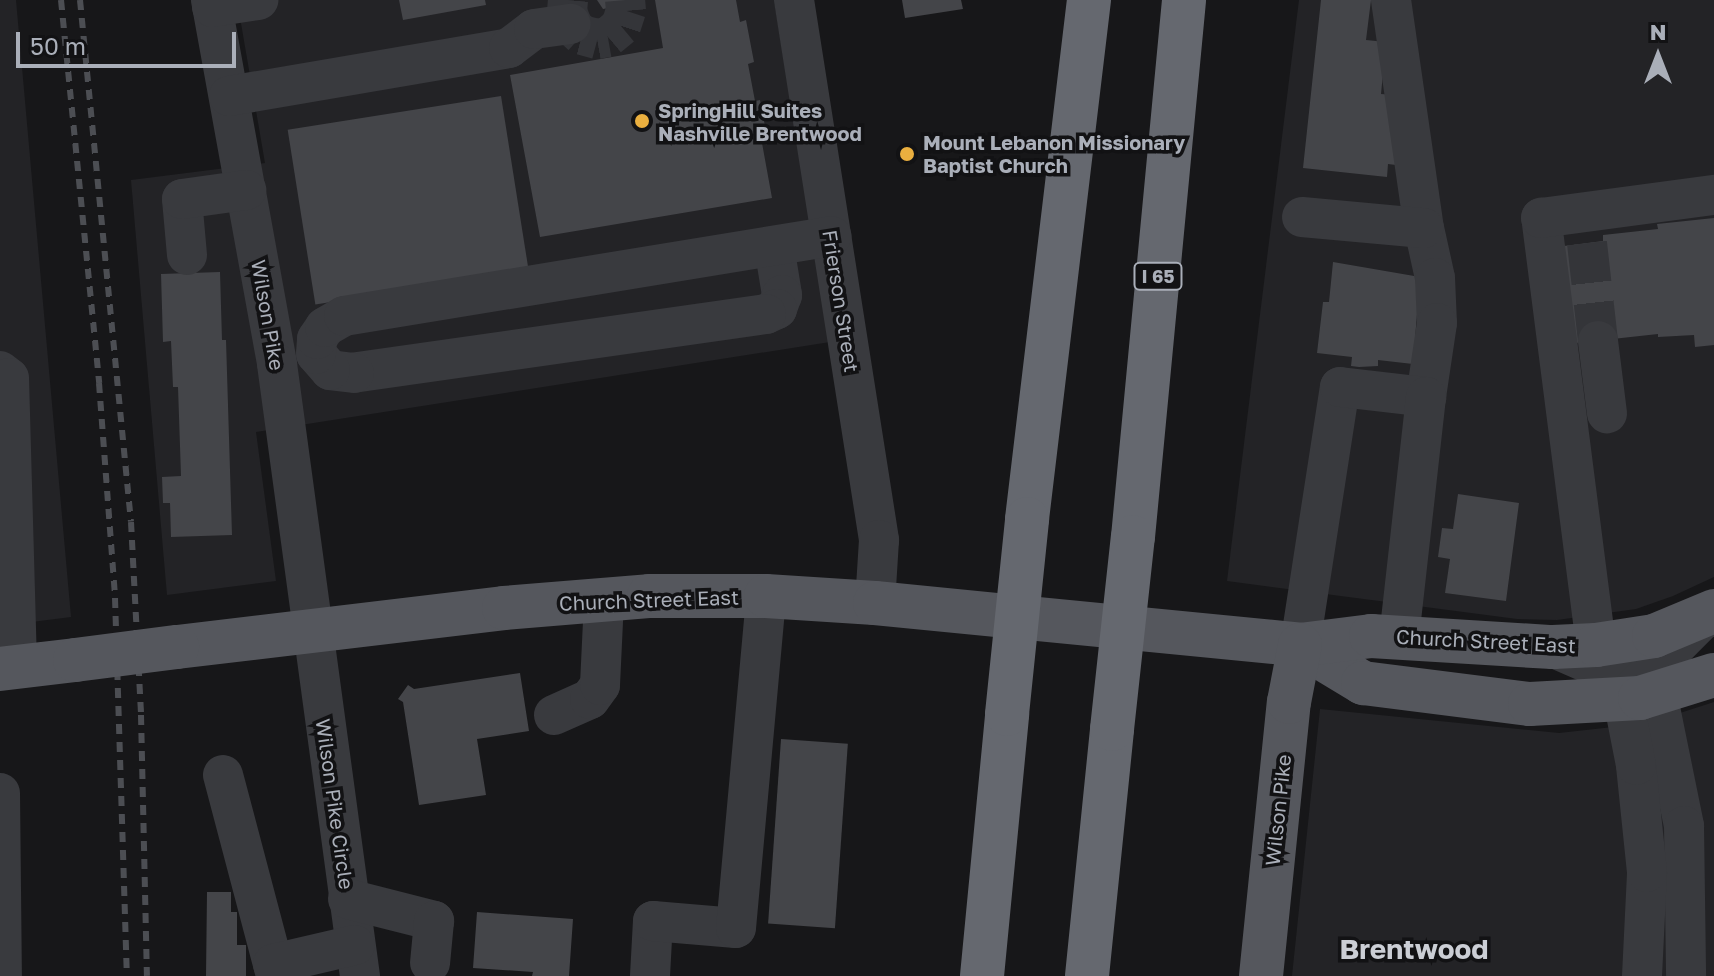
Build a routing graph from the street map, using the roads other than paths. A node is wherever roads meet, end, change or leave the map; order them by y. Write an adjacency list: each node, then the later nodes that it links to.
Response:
1 (258, 0): 7 (street)
2 (794, 0): 14 (street, Frierson Street)
3 (1060, 0): 23 (highway)
4 (1089, 0): 23 (highway)
5 (1184, 0): 48 (highway, I 65, bridge)
6 (1391, 0): 13 (street)
7 (212, 4): 9 (street, Wilson Pike)
8 (545, 18): 9 (street)
9 (229, 96): 10 (street, Wilson Pike)
10 (246, 190): 16 (street); 19 (street, Wilson Pike)
11 (1714, 195): 31 (street)
12 (1302, 217): 13 (street)
13 (1424, 228): 21 (street)
14 (831, 236): 15 (street); 26 (street, Frierson Street)
15 (774, 246): 18 (street); 18 (street)
16 (187, 255)
17 (1598, 341): 22 (street)
18 (316, 354): 19 (street)
19 (277, 364): 28 (street, Wilson Pike)
20 (0, 371): 33 (street)
21 (1426, 397): 29 (street); 30 (street)
22 (1607, 413)
23 (1027, 519): 47 (highway, bridge)
24 (766, 596): 25 (main road, Church Street East); 26 (main road, Church Street East); 46 (street)
25 (604, 599): 28 (main road, Church Street East); 36 (street)
26 (875, 603): 30 (main road, Church Street East)
27 (1710, 614): 31 (main road, Church Street East); 35 (street)
28 (310, 631): 33 (main road, Church Street East, bridge); 39 (street, Wilson Pike Circle)
29 (1399, 638): 30 (main road, Church Street East); 32 (main road, Church Street East)
30 (1300, 645): 35 (main road, Church Street East); 49 (main road, Wilson Pike)
31 (1596, 645): 32 (main road, Church Street East)
32 (1553, 647): 35 (street)
33 (8, 668)
34 (1714, 675): 35 (main road, Church Street East)
35 (1639, 692): 43 (street); 44 (street)
36 (554, 715)
37 (223, 775): 42 (street)
38 (0, 793): 45 (street)
39 (348, 899): 40 (street, Wilson Pike Circle); 41 (street)
40 (357, 961): 42 (street)
41 (430, 963)
42 (274, 970)
43 (1687, 971): 44 (street)
44 (1642, 972)
45 (2, 976)
46 (650, 976)
47 (982, 976)
48 (1087, 976)
49 (1261, 976)

